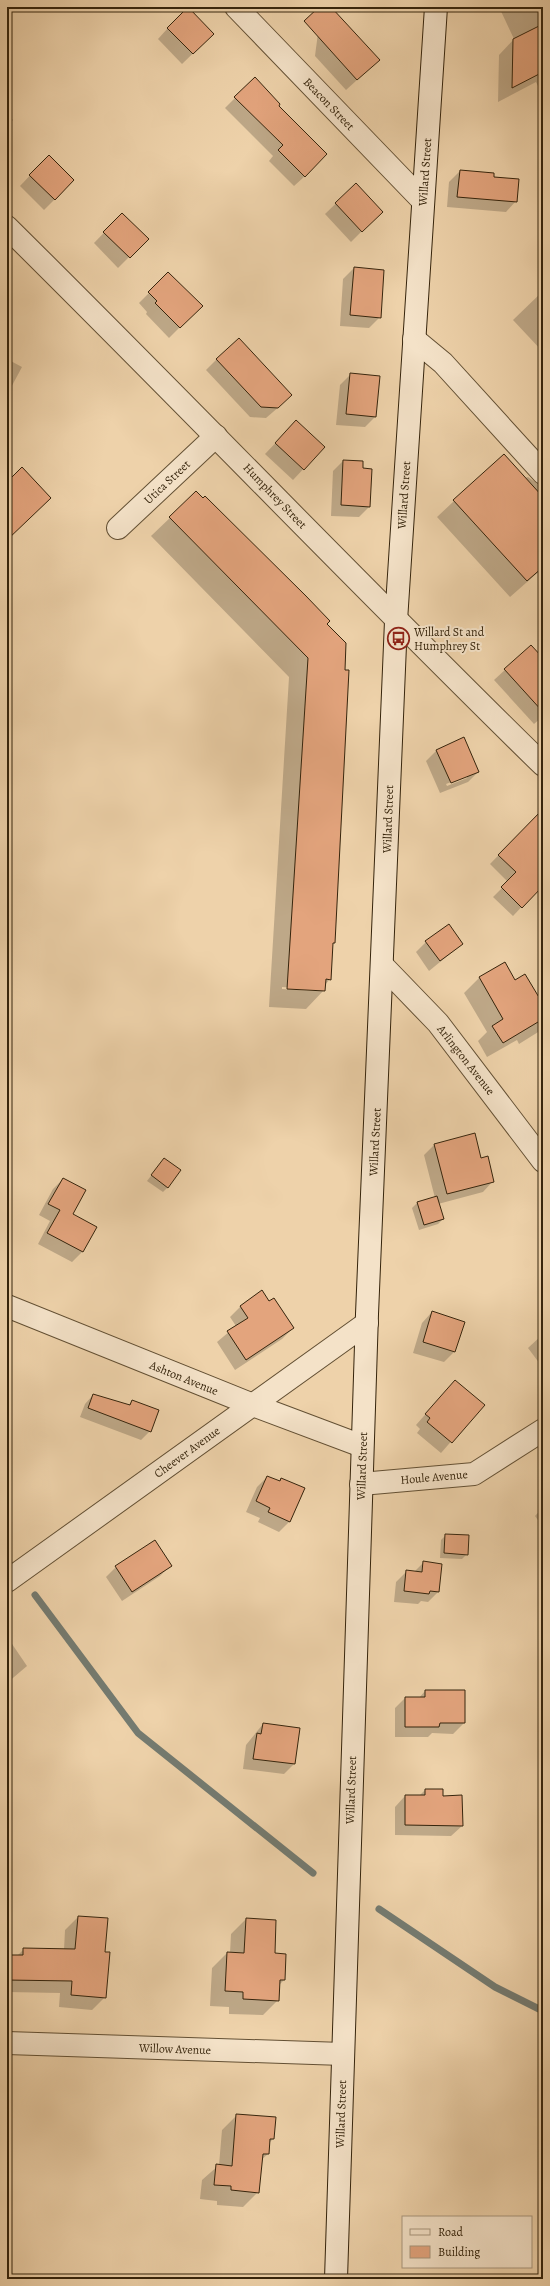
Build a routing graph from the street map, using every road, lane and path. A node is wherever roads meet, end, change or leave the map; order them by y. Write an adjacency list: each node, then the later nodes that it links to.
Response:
1 (236, 7): 3 (street, Beacon Street)
2 (436, 7): 3 (street, Willard Street)
3 (423, 201): 5 (street, Willard Street)
4 (7, 228): 6 (street, Humphrey Street)
5 (414, 339): 7 (street); 9 (street, Willard Street)
6 (216, 436): 8 (street, Utica Street); 9 (street, Humphrey Street)
7 (543, 473)
8 (118, 528)
9 (396, 621): 10 (street, Humphrey Street); 11 (street, Willard Street)
10 (543, 765)
11 (382, 965): 12 (street, Arlington Avenue); 14 (street, Willard Street)
12 (543, 1161)
13 (7, 1306): 15 (street, Ashton Avenue)
14 (367, 1323): 15 (street, Cheever Avenue); 17 (street, Willard Street)
15 (253, 1405): 17 (street, Ashton Avenue); 19 (street, Cheever Avenue)
16 (543, 1430): 18 (street, Houle Avenue)
17 (362, 1446): 18 (street, Willard Street)
18 (361, 1484): 21 (street, Willard Street)
19 (7, 1581)
20 (7, 2043): 21 (street, Willow Avenue)
21 (343, 2054): 22 (street, Willard Street)
22 (336, 2279)

